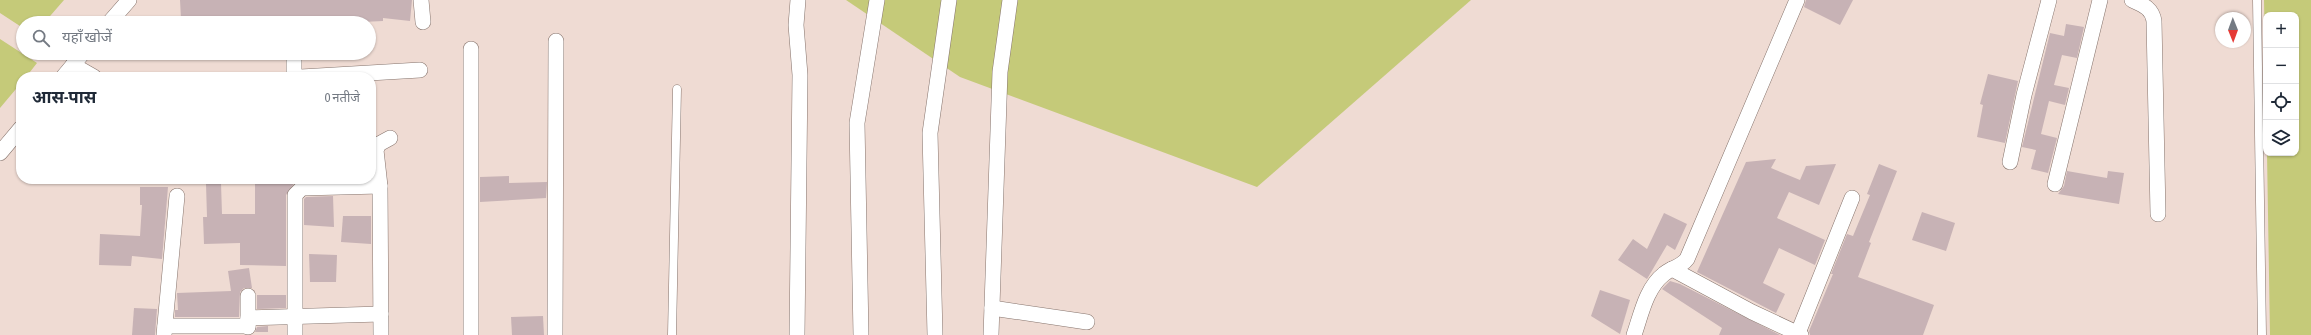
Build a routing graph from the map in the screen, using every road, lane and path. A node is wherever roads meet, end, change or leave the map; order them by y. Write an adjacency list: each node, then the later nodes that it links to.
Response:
1 (129, 0): 12 (street)
2 (421, 0): 13 (street)
3 (798, 0): 48 (street)
4 (877, 0): 49 (street)
5 (948, 0): 50 (street)
6 (1010, 0): 36 (street)
7 (1797, 0): 34 (street)
8 (2049, 0): 28 (street)
9 (2100, 0): 29 (street)
10 (2132, 0): 33 (street)
11 (2257, 0): 53 (lane)
12 (115, 16)
13 (423, 22)
14 (556, 41): 46 (street)
15 (471, 49): 45 (street)
16 (77, 60): 18 (street)
17 (294, 60): 22 (street)
18 (73, 65): 20 (street); 21 (street)
19 (420, 70): 23 (street)
20 (67, 72)
21 (85, 72)
22 (294, 72)
23 (376, 73)
24 (677, 89): 47 (lane)
25 (16, 134): 27 (street)
26 (390, 138): 30 (street)
27 (0, 153)
28 (2010, 162)
29 (2055, 184)
30 (380, 186): 37 (street); 38 (street)
31 (176, 196): 41 (street)
32 (1852, 198): 42 (street)
33 (2158, 214)
34 (1672, 269): 42 (street); 52 (street)
35 (248, 296): 40 (street)
36 (992, 308): 39 (street); 51 (street)
37 (381, 314): 38 (street); 44 (street)
38 (295, 317): 40 (street); 43 (street)
39 (1087, 322)
40 (248, 326): 41 (street)
41 (165, 330)
42 (1800, 334)
43 (295, 335)
44 (381, 335)
45 (471, 335)
46 (555, 335)
47 (672, 335)
48 (798, 335)
49 (861, 335)
50 (935, 335)
51 (991, 335)
52 (1634, 335)
53 (2262, 335)

